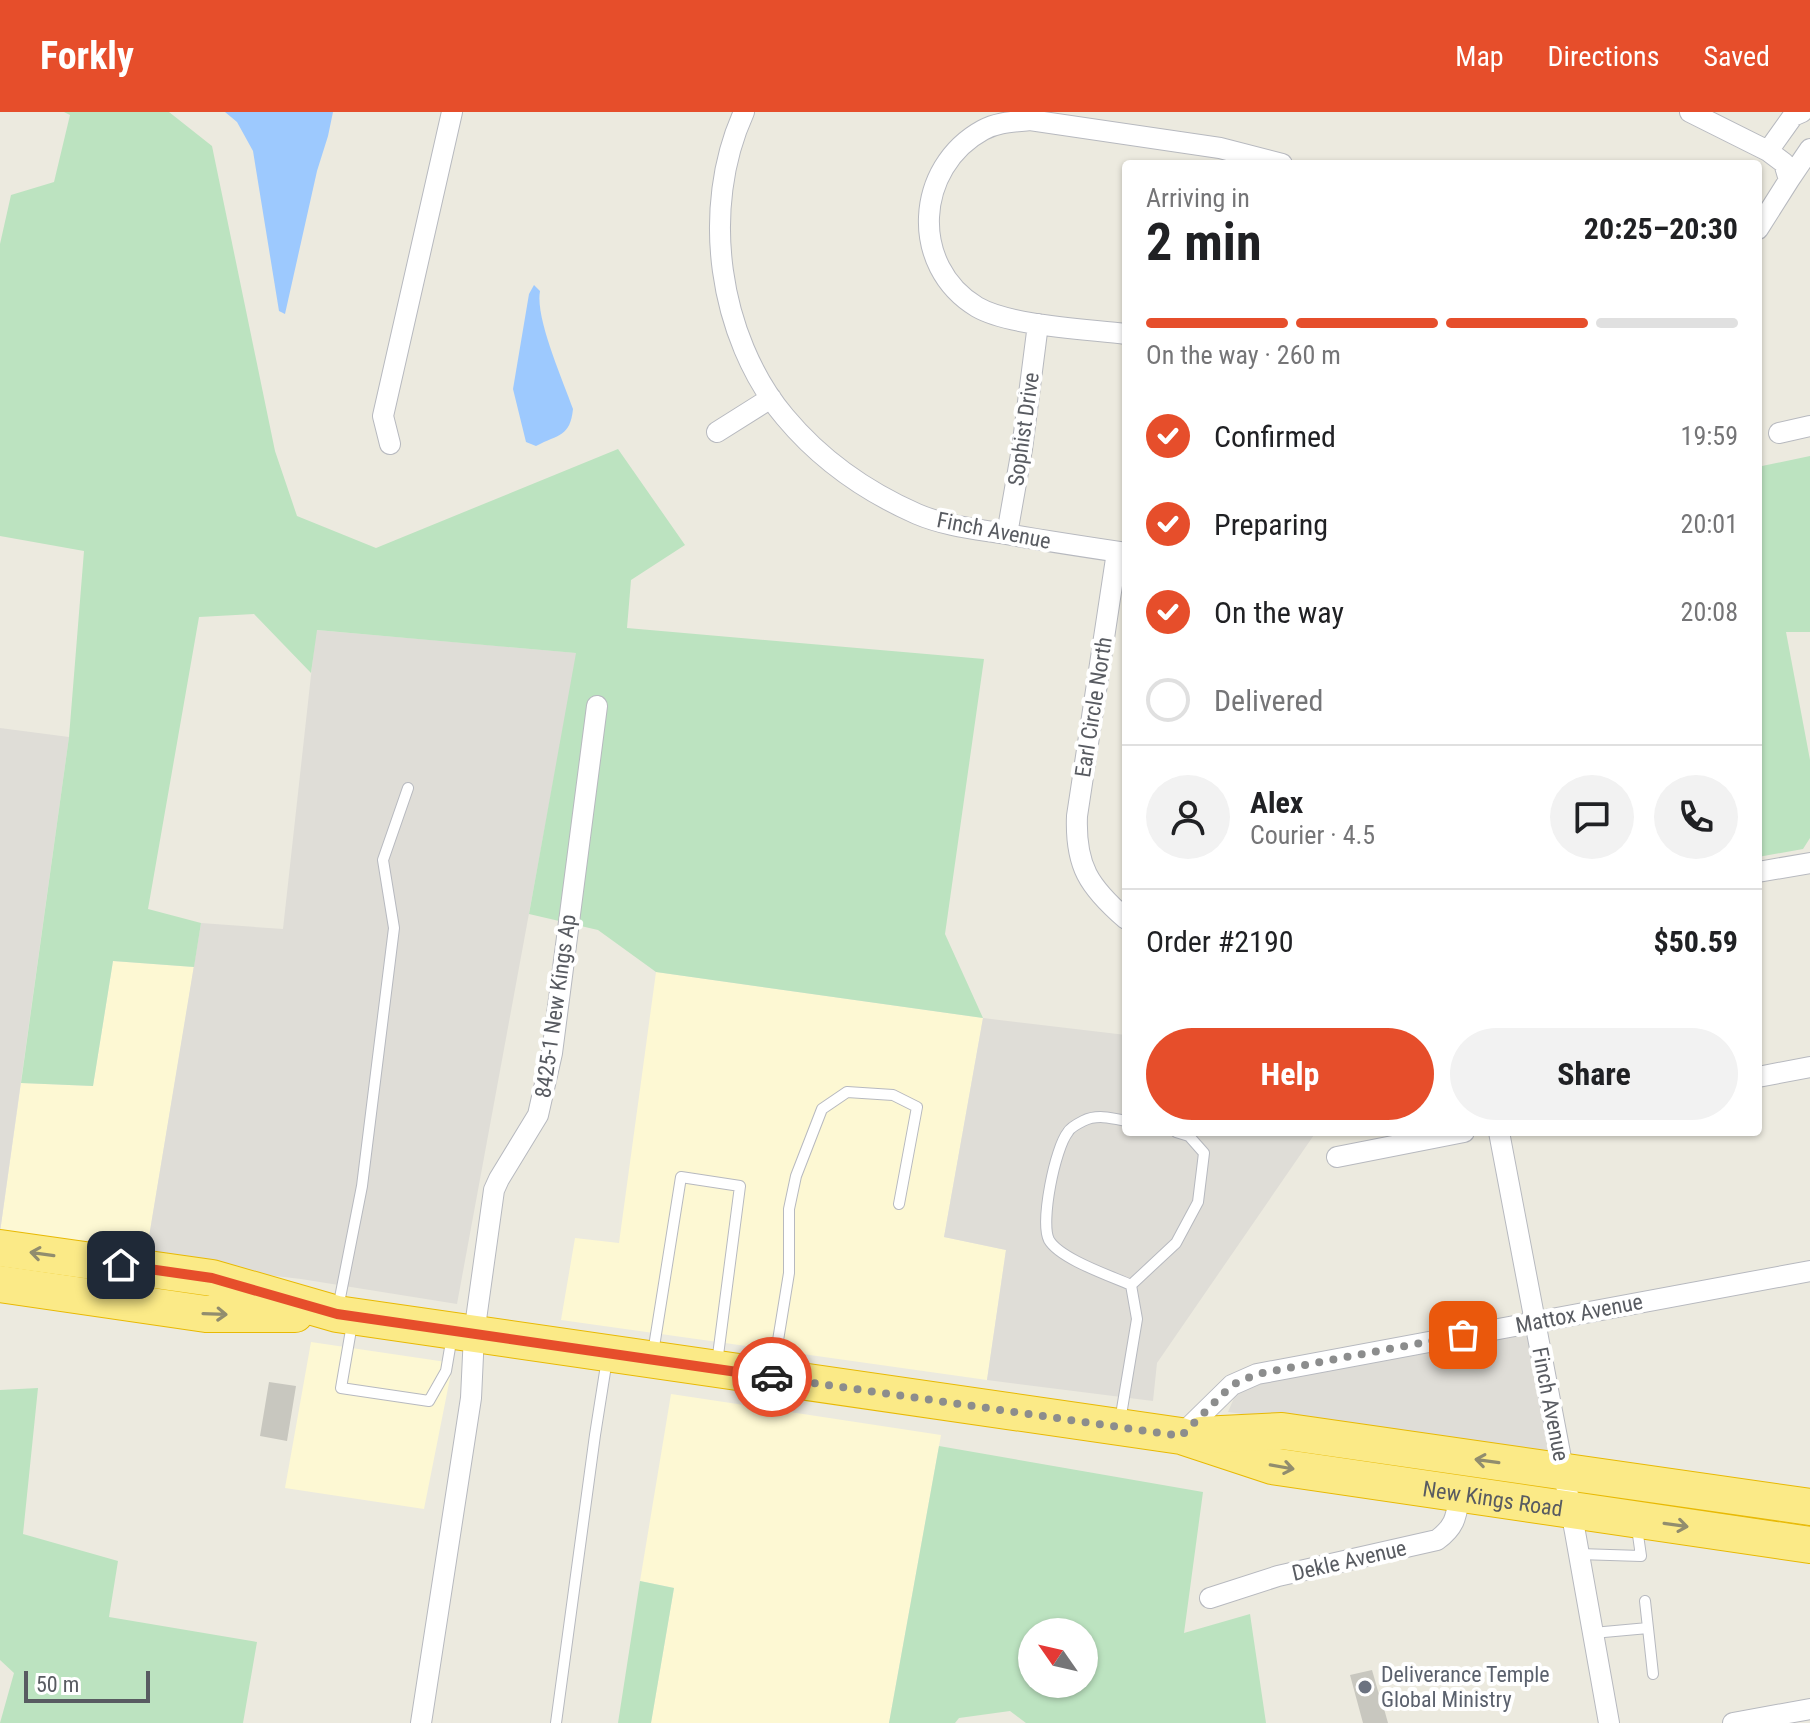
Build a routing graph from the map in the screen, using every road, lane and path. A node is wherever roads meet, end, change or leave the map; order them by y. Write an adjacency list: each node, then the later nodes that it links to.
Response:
1 (452, 112): 15 (street)
2 (744, 112): 11 (street, Finch Avenue)
3 (1690, 112): 7 (street)
4 (1802, 112): 7 (street)
5 (1810, 149): 7 (street)
6 (1266, 160): 9 (street)
7 (1780, 165): 8 (street)
8 (1762, 217)
9 (1038, 324): 10 (street); 16 (street, Sophist Drive)
10 (1122, 334)
11 (771, 398): 13 (street); 16 (street, Finch Avenue)
12 (1810, 426): 14 (street)
13 (717, 432)
14 (1779, 433)
15 (390, 444)
16 (1007, 534): 17 (street, Finch Avenue)
17 (1121, 552): 22 (street, Earl Circle North)
18 (597, 706): 37 (street, 8425-1 New Kings Ap)
19 (408, 788): 35 (lane)
20 (1810, 863): 21 (street)
21 (1762, 871)
22 (1122, 915)
23 (1810, 1067): 24 (street)
24 (1762, 1076)
25 (1122, 1120): 34 (lane)
26 (1189, 1136): 34 (lane)
27 (1444, 1136): 29 (street)
28 (1500, 1136): 36 (street, Finch Avenue)
29 (1337, 1157)
30 (899, 1204): 41 (lane)
31 (0, 1248): 35 (highway, New Kings Road, one-way to 31)
32 (1810, 1271): 36 (street, Mattox Avenue)
33 (0, 1284): 35 (highway, New Kings Road, one-way to 35)
34 (1131, 1285): 42 (lane)
35 (345, 1315): 37 (highway, New Kings Road); 37 (lane)
36 (1536, 1321): 43 (street, Mattox Avenue); 44 (street, Finch Avenue)
37 (463, 1332): 38 (highway, New Kings Road); 57 (street, 8425-1 New Kings Ap)
38 (608, 1353): 39 (highway, New Kings Road); 58 (lane)
39 (652, 1359): 40 (highway, New Kings Road); 40 (lane)
40 (717, 1369): 41 (highway, New Kings Road)
41 (771, 1377): 42 (highway, New Kings Road)
42 (1119, 1427): 43 (highway, New Kings Road)
43 (1181, 1436): 44 (highway, New Kings Road, one-way to 43); 45 (highway, New Kings Road, one-way to 45)
44 (1564, 1472): 46 (highway, New Kings Road); 47 (street, Finch Avenue)
45 (1460, 1494): 47 (highway, New Kings Road); 51 (street, Dekle Avenue)
46 (1810, 1507)
47 (1571, 1510): 48 (highway, New Kings Road); 50 (street, Finch Avenue)
48 (1636, 1519): 49 (highway, New Kings Road, one-way to 49); 50 (lane)
49 (1810, 1545)
50 (1579, 1554): 54 (street, Finch Avenue)
51 (1210, 1598)
52 (1645, 1601): 53 (lane)
53 (1648, 1628): 54 (lane); 55 (lane)
54 (1593, 1633): 59 (street, Finch Avenue)
55 (1653, 1674)
56 (1810, 1709): 60 (street)
57 (421, 1723)
58 (556, 1723)
59 (1609, 1723)
60 (1733, 1723)

